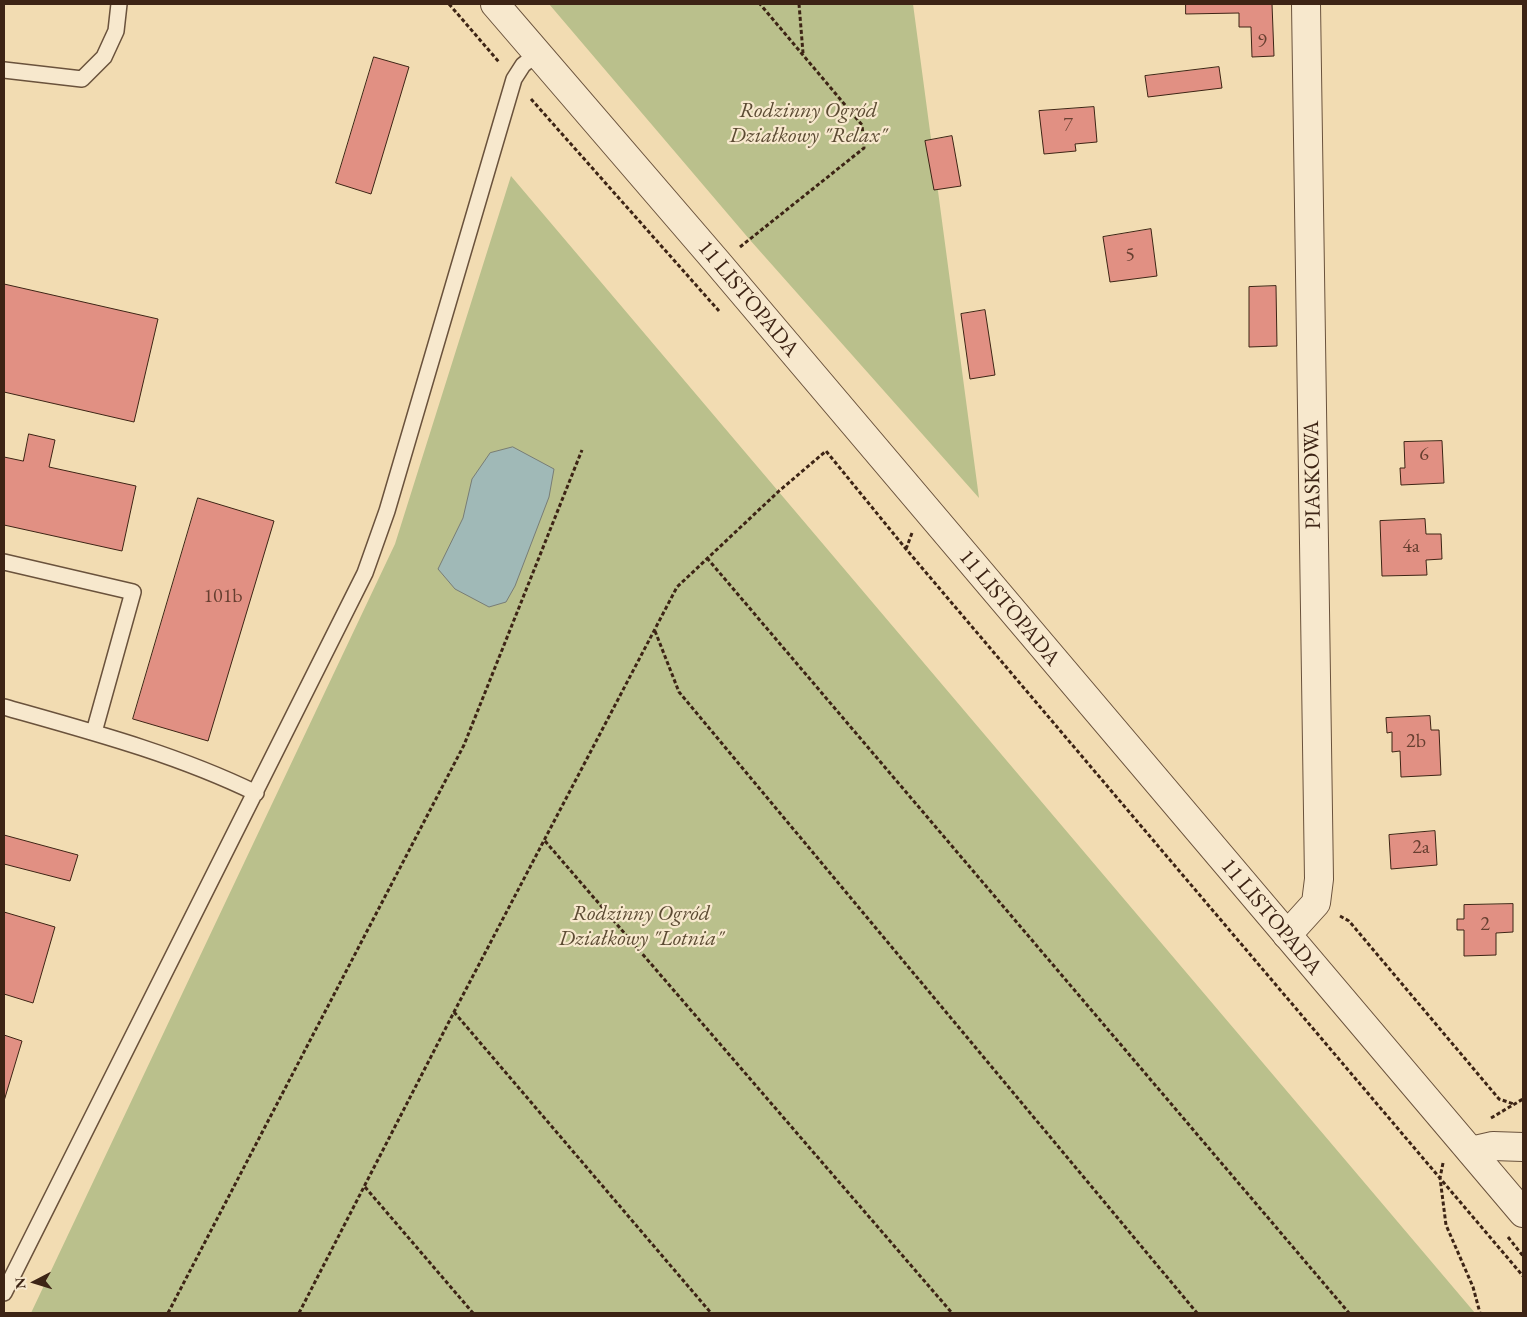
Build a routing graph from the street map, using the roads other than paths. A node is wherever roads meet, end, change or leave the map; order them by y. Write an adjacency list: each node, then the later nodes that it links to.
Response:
1 (119, 4): 5 (lane)
2 (495, 4): 4 (street, 11 LISTOPADA)
3 (1306, 4): 10 (street, PIASKOWA)
4 (538, 53): 9 (lane); 10 (street, 11 LISTOPADA)
5 (4, 70)
6 (4, 562): 8 (lane)
7 (4, 707): 8 (lane)
8 (94, 732): 9 (lane)
9 (256, 793): 14 (lane)
10 (1287, 936): 11 (street, 11 LISTOPADA)
11 (1465, 1144): 12 (street); 13 (street, 11 LISTOPADA)
12 (1523, 1147)
13 (1523, 1213)
14 (4, 1293)

